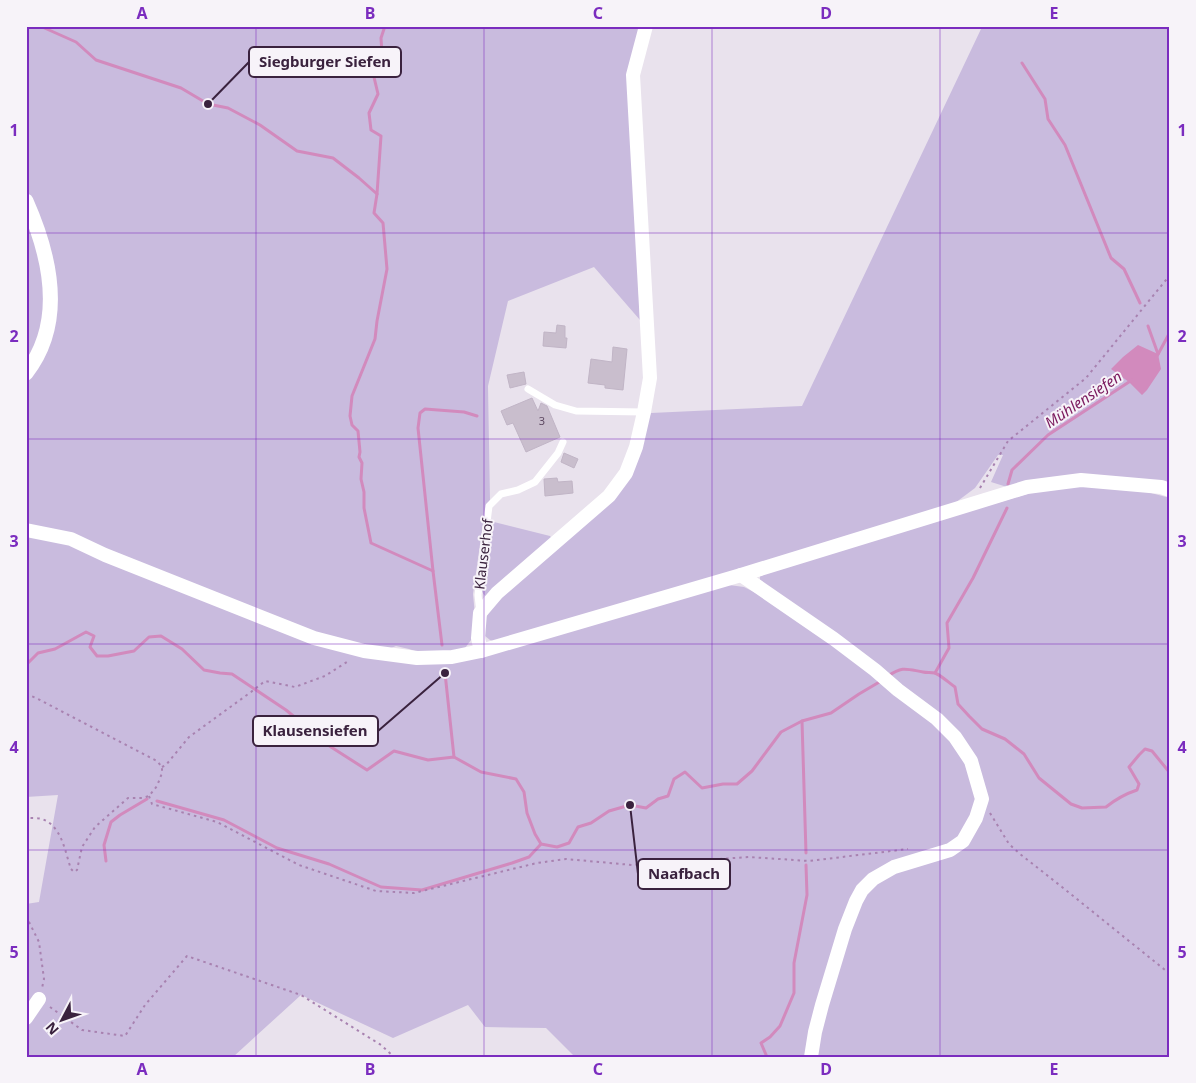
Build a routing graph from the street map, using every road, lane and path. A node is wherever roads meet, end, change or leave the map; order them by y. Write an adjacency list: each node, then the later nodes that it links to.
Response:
1 (646, 26): 6 (street)
2 (26, 201): 4 (main road)
3 (1170, 275): 9 (path)
4 (26, 373)
5 (528, 389): 6 (lane)
6 (644, 412): 12 (street)
7 (563, 442): 12 (lane, Klauserhof)
8 (1170, 490): 9 (street)
9 (970, 505): 11 (street)
10 (26, 530): 13 (street)
11 (741, 575): 14 (street); 18 (street)
12 (480, 613): 14 (street)
13 (364, 651): 14 (street); 16 (path)
14 (481, 651)
15 (26, 695): 16 (path)
16 (162, 767): 17 (path)
17 (149, 796): 19 (path); 20 (path)
18 (982, 799): 22 (path); 26 (street)
19 (26, 818)
20 (916, 848)
21 (26, 916): 23 (path)
22 (1170, 974)
23 (39, 999): 24 (street); 25 (path)
24 (26, 1018)
25 (394, 1057)
26 (811, 1057)

